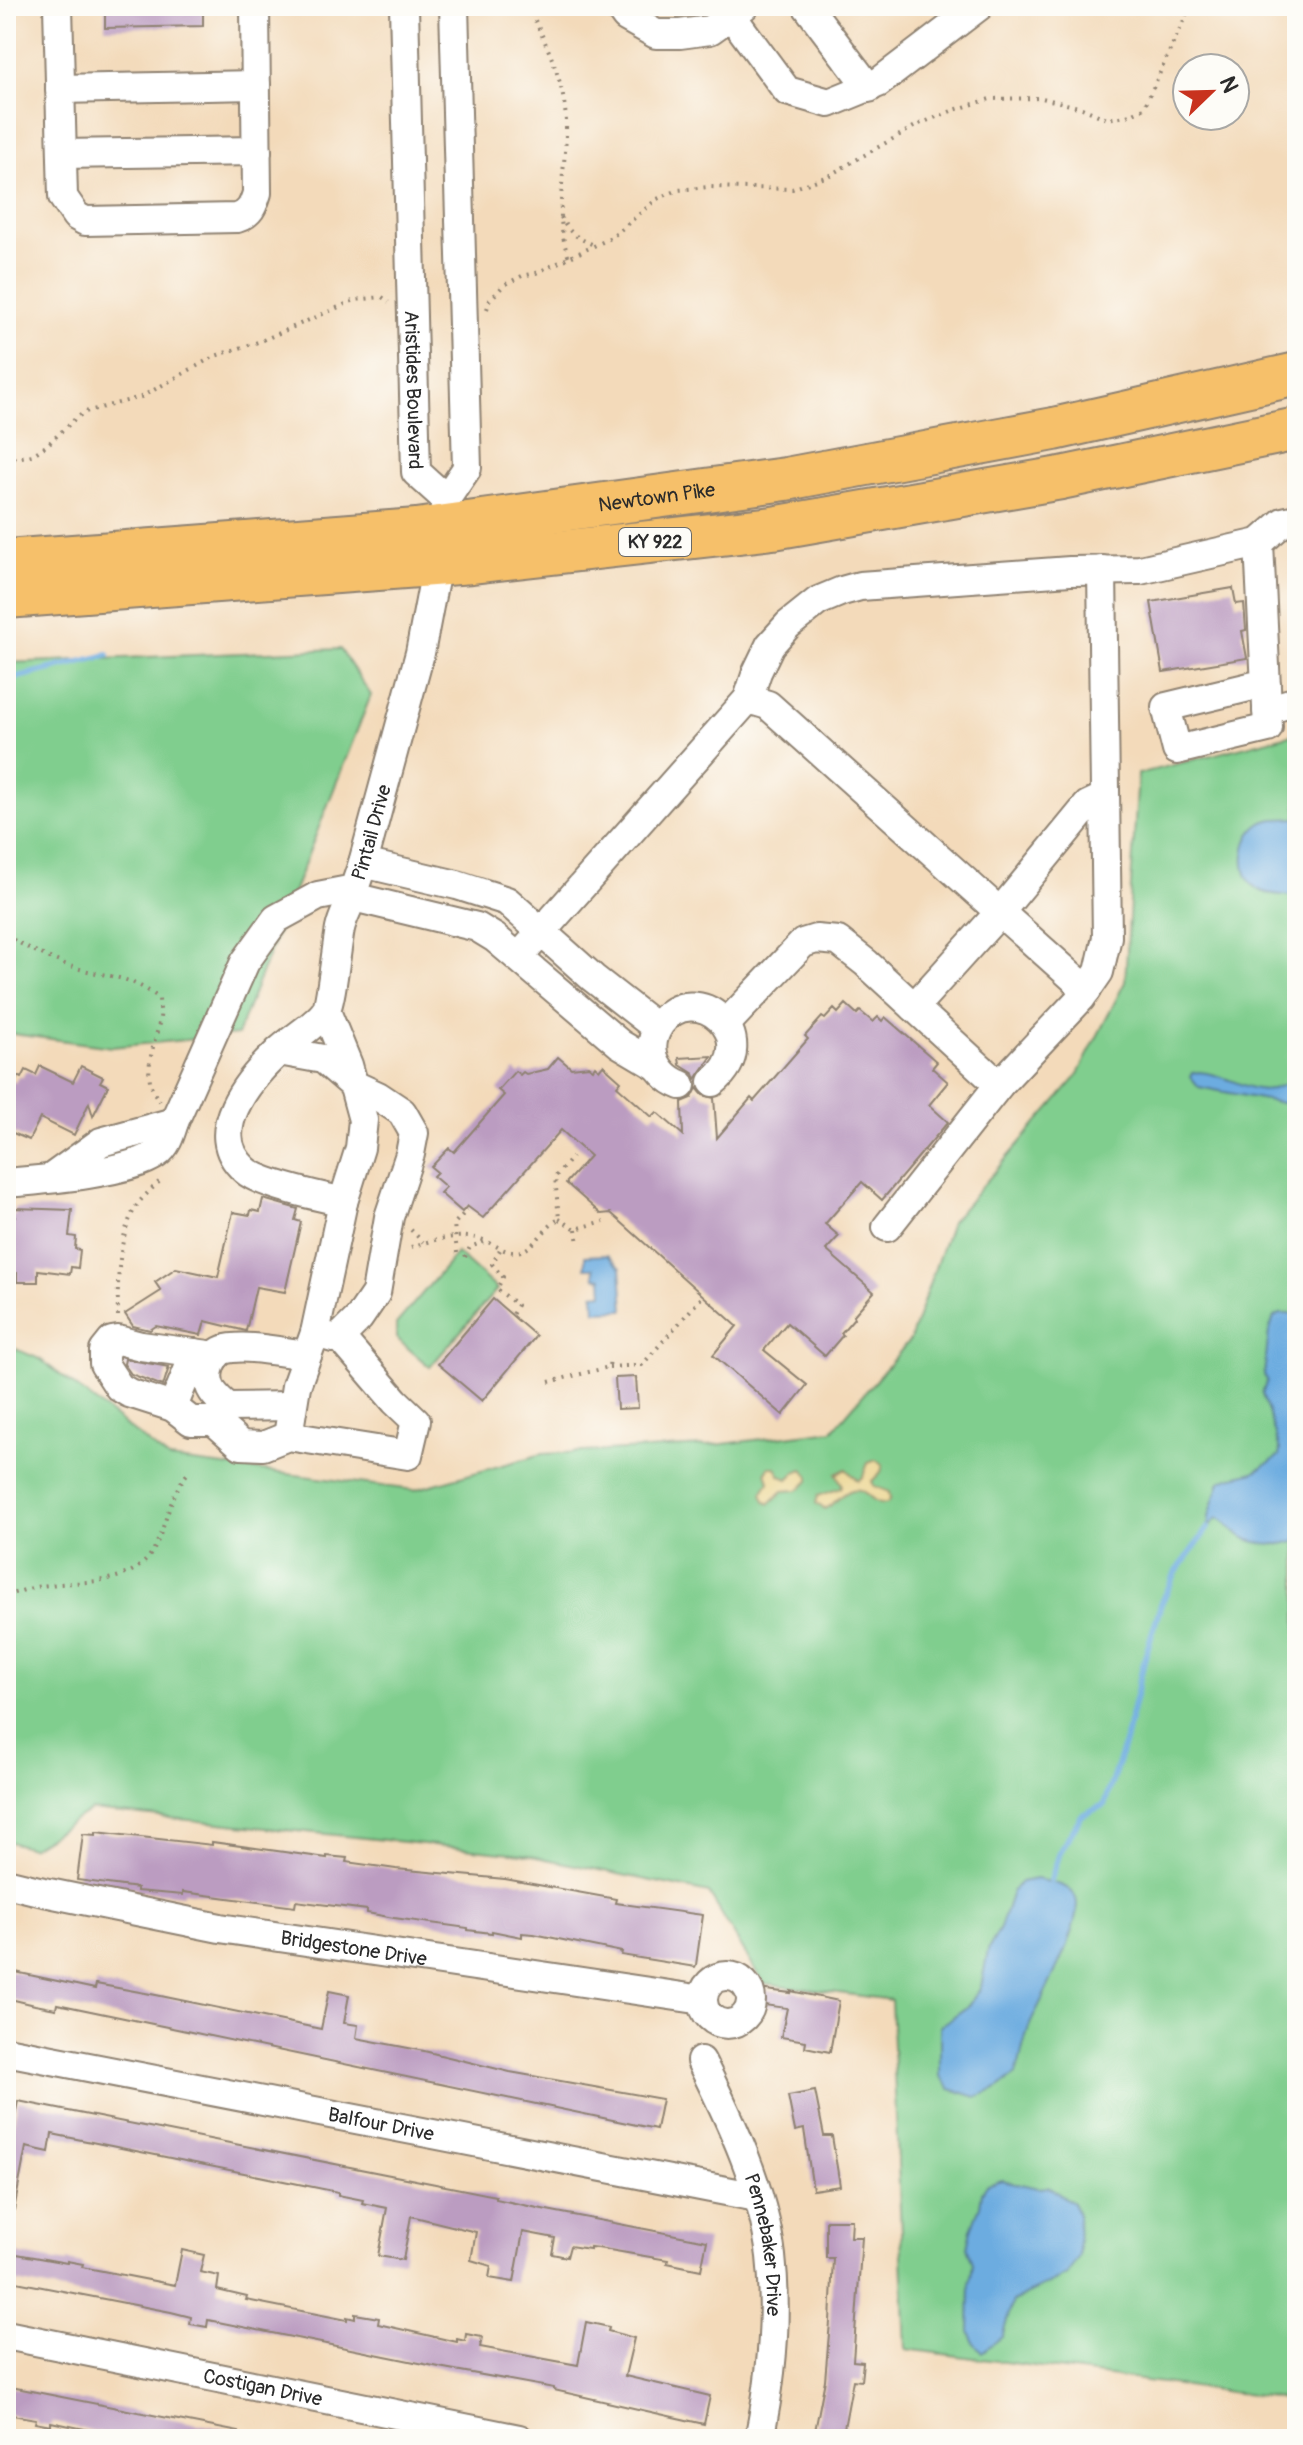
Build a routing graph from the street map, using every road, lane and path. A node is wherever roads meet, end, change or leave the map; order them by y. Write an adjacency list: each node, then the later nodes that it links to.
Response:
1 (58, 6): 13 (street)
2 (255, 6): 11 (street)
3 (404, 6): 25 (street, Aristides Boulevard)
4 (454, 6): 25 (street, Aristides Boulevard)
5 (528, 6): 16 (path)
6 (618, 6): 10 (street)
7 (807, 6): 12 (street)
8 (979, 6): 12 (street)
9 (1190, 6): 17 (path)
10 (738, 11): 12 (street)
11 (256, 85): 13 (street); 14 (street)
12 (869, 88)
13 (60, 89): 15 (street)
14 (257, 151): 15 (street); 15 (street)
15 (62, 154)
16 (559, 214): 17 (path); 18 (path)
17 (594, 245): 18 (path)
18 (569, 258): 19 (path)
19 (486, 312)
20 (393, 313): 23 (path)
21 (1297, 374): 25 (highway, Newtown Pike / KY 922)
22 (1297, 429): 25 (highway, Newtown Pike / KY 922)
23 (6, 460)
24 (1297, 519): 26 (street)
25 (442, 530): 27 (highway, Newtown Pike / KY 922); 29 (highway, Newtown Pike / KY 922); 33 (street, Pintail Drive)
26 (1259, 543): 28 (street); 31 (street)
27 (6, 561)
28 (1102, 570): 30 (street); 32 (street)
29 (6, 597)
30 (748, 699): 34 (street); 35 (street)
31 (1297, 701)
32 (1105, 797): 34 (street); 38 (street)
33 (357, 883): 35 (street); 37 (street); 40 (street); 49 (street, Pintail Drive)
34 (1000, 912): 38 (street); 39 (street)
35 (542, 932): 37 (street); 42 (street)
36 (6, 936): 49 (path)
37 (519, 957): 44 (street)
38 (1087, 990): 48 (street)
39 (914, 1007): 41 (street); 48 (street)
40 (326, 1011): 43 (street); 46 (street)
41 (726, 1024): 42 (street); 45 (street)
42 (657, 1028): 44 (street)
43 (279, 1051): 46 (street); 53 (street)
44 (657, 1066): 47 (street)
45 (713, 1082)
46 (352, 1084): 53 (street); 69 (street)
47 (681, 1085)
48 (999, 1085): 57 (street)
49 (175, 1121): 52 (street, Pintail Drive)
50 (572, 1157): 55 (path)
51 (170, 1171): 68 (path)
52 (6, 1183)
53 (343, 1202): 69 (street)
54 (467, 1210): 59 (path)
55 (559, 1219): 58 (path); 63 (path)
56 (604, 1221): 58 (path)
57 (887, 1227)
58 (576, 1229): 61 (path)
59 (454, 1238): 60 (path); 62 (path); 64 (path)
60 (486, 1241): 63 (path); 65 (path)
61 (578, 1244)
62 (411, 1247)
63 (500, 1250): 67 (path)
64 (457, 1253)
65 (465, 1257)
66 (704, 1295): 72 (path)
67 (512, 1315)
68 (118, 1340): 70 (street); 75 (street)
69 (321, 1342): 70 (street); 74 (street); 77 (street)
70 (205, 1355): 75 (street); 76 (street)
71 (610, 1357): 72 (path)
72 (609, 1367): 73 (path)
73 (549, 1382)
74 (291, 1406): 76 (street); 77 (street)
75 (173, 1407): 76 (street)
76 (221, 1414): 77 (street)
77 (288, 1436)
78 (188, 1473): 79 (path)
79 (6, 1595)
80 (6, 1883): 81 (street, Bridgestone Drive)
81 (703, 2000)
82 (6, 2051): 84 (street, Balfour Drive)
83 (701, 2061): 84 (street, Pennebaker Drive)
84 (757, 2197): 87 (street, Pennebaker Drive)
85 (6, 2335): 86 (street, Costigan Drive)
86 (519, 2439)
87 (759, 2439)

